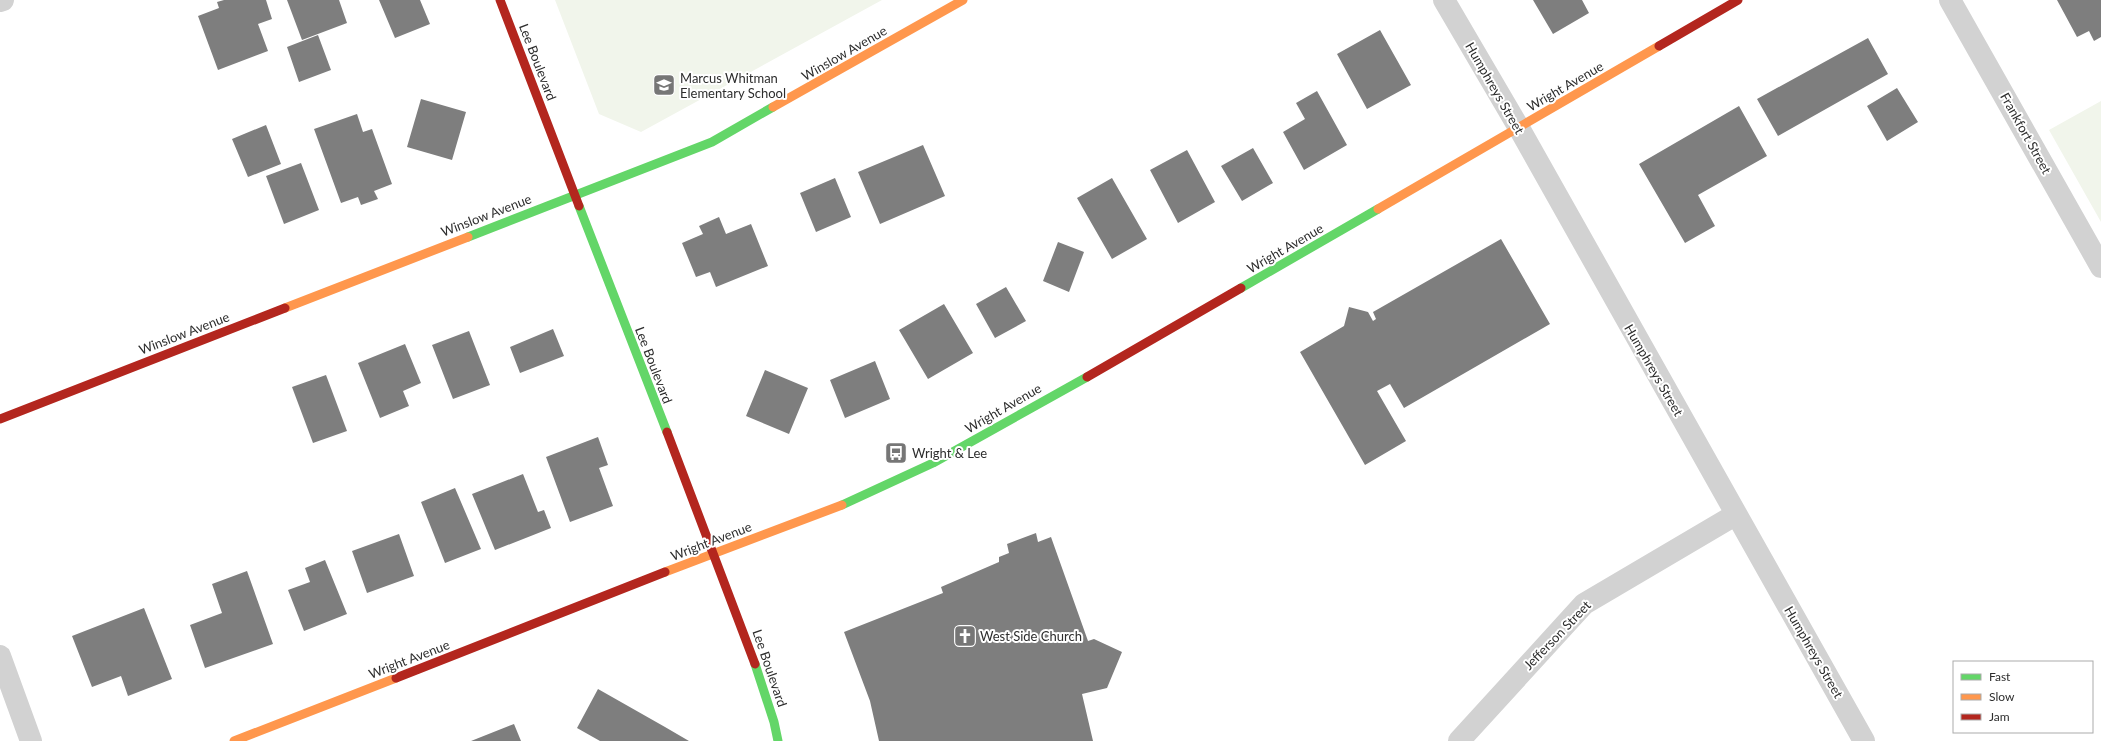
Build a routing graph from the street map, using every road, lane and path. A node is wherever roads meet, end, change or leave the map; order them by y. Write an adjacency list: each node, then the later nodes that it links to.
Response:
1 (3, 0): 7 (street)
2 (500, 0): 9 (street, Lee Boulevard)
3 (963, 0): 9 (street, Winslow Avenue)
4 (1444, 0): 8 (street, Humphreys Street)
5 (1738, 0): 8 (street, Wright Avenue)
6 (1950, 0): 10 (street, Frankfort Street)
7 (0, 1)
8 (1519, 128): 12 (street, Humphreys Street); 13 (street, Wright Avenue)
9 (575, 196): 11 (street, Winslow Avenue); 13 (street, Lee Boulevard)
10 (2101, 268)
11 (0, 419)
12 (1736, 515): 18 (street, Jefferson Street); 19 (street, Humphreys Street)
13 (714, 554): 16 (street, Wright Avenue); 17 (street, Lee Boulevard)
14 (0, 656): 15 (street)
15 (31, 741)
16 (234, 741)
17 (778, 741)
18 (1459, 741)
19 (1864, 741)

